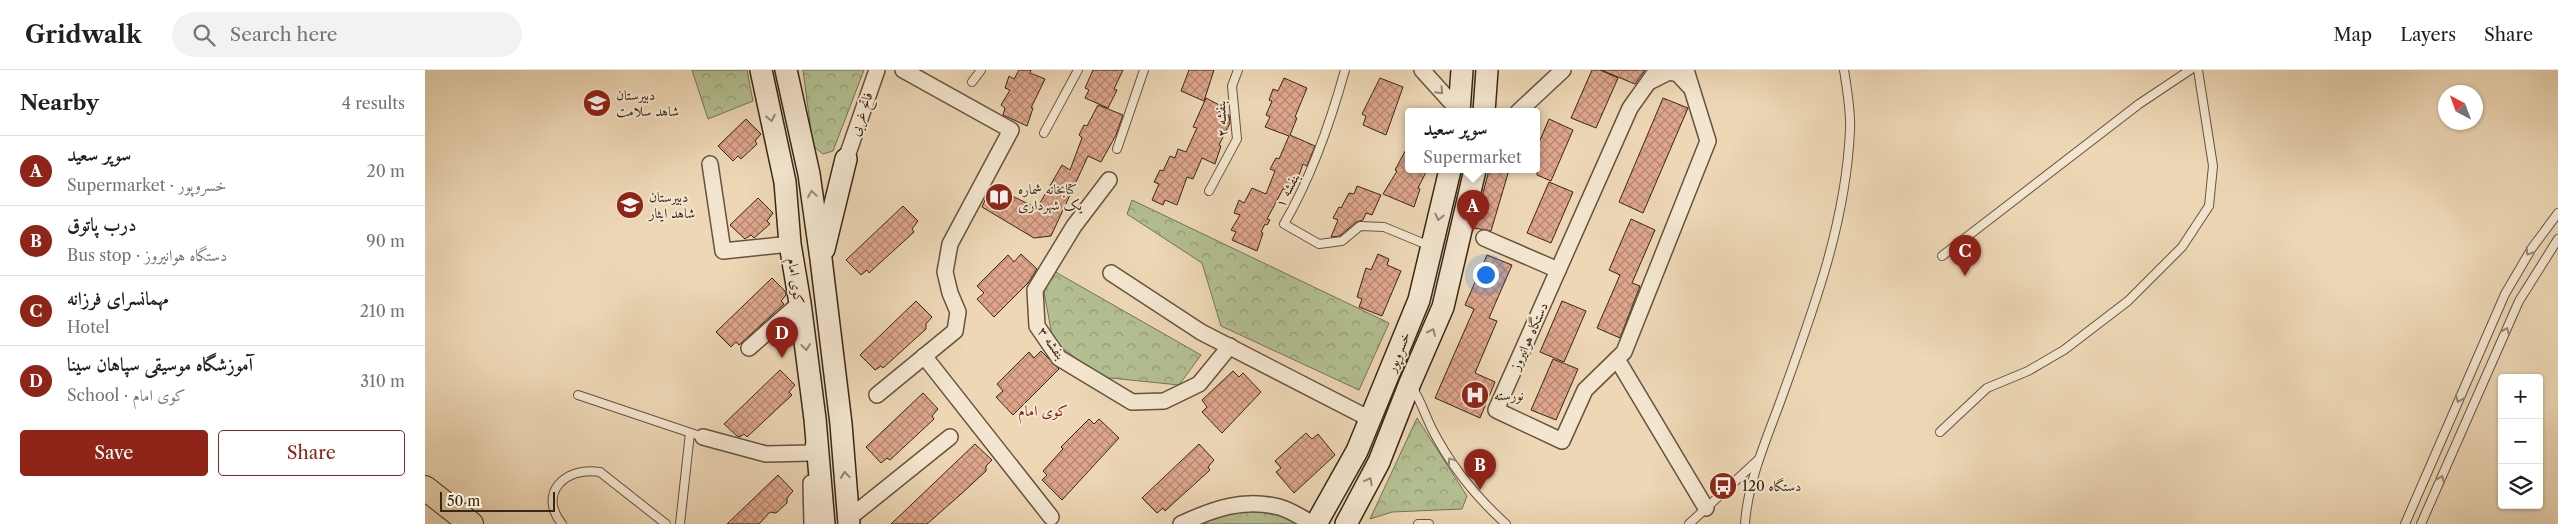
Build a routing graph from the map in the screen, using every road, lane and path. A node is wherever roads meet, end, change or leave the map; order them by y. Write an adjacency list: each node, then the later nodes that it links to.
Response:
1 (761, 70): 38 (street, کوی امام, one-way to 38)
2 (786, 70): 29 (street, کوی امام)
3 (877, 70): 28 (street, فاتح غربی)
4 (903, 70): 48 (street)
5 (981, 70): 19 (lane)
6 (1078, 70): 26 (lane)
7 (1144, 70): 27 (lane)
8 (1238, 70): 34 (lane, بنفشه ۲)
9 (1345, 70): 40 (lane, بنفشه ۱)
10 (1421, 70): 22 (street, one-way to 22)
11 (1462, 70): 23 (street)
12 (1487, 70): 24 (street)
13 (1563, 70): 25 (street)
14 (1657, 70): 20 (street, دستگاه هوانیروز)
15 (1686, 70): 21 (street, دستگاه هوانیروز)
16 (1844, 70): 60 (lane)
17 (2190, 70): 41 (lane)
18 (2198, 70): 56 (lane)
19 (972, 82)
20 (1647, 83): 21 (street, دستگاه هوانیروز); 43 (street, دستگاه هوانیروز)
21 (1693, 91): 49 (street, دستگاه هوانیروز)
22 (1455, 108)
23 (1459, 108)
24 (1484, 108)
25 (1522, 108)
26 (1044, 133)
27 (1117, 149)
28 (847, 156): 29 (street); 42 (street)
29 (805, 160): 36 (street, کوی امام, one-way to 29)
30 (710, 164): 38 (street)
31 (1449, 173): 40 (street, خسروپور, one-way to 40)
32 (1474, 173): 51 (street, خسروپور, one-way to 32)
33 (1109, 180): 46 (street, بنفشه ۳)
34 (1209, 191)
35 (2558, 213): 79 (lane, one-way to 79)
36 (817, 229): 38 (street); 42 (street, کوی امام)
37 (1484, 238): 43 (street)
38 (789, 239): 45 (street, کوی امام)
39 (2558, 239): 80 (lane, one-way to 39)
40 (1431, 247): 50 (street, خسروپور)
41 (1942, 256)
42 (821, 259): 64 (street, کوی امام, one-way to 42)
43 (1558, 270): 49 (street, دستگاه هوانیروز)
44 (1111, 273): 46 (street)
45 (800, 303): 47 (street); 59 (street, کوی امام, one-way to 59)
46 (1229, 346): 55 (street)
47 (749, 348)
48 (924, 356): 53 (street); 63 (street)
49 (1617, 359): 62 (street)
50 (1388, 376): 51 (street); 55 (street, خسروپور)
51 (1409, 383): 73 (street, خسروپور, one-way to 51); 76 (lane, one-way to 51)
52 (578, 395): 57 (lane)
53 (877, 396)
54 (807, 414): 59 (street)
55 (1370, 419): 72 (street, خسروپور)
56 (1940, 432)
57 (697, 435): 59 (street); 68 (lane)
58 (950, 437): 64 (street)
59 (813, 444): 69 (street); 70 (street, کوی امام)
60 (1759, 458): 62 (lane); 78 (lane)
61 (425, 488): 65 (main road)
62 (1706, 508): 77 (lane)
63 (1051, 517)
64 (849, 522)
65 (471, 524)
66 (562, 524): 67 (lane)
67 (666, 524)
68 (680, 524)
69 (812, 524)
70 (824, 524)
71 (1181, 524): 72 (street)
72 (1315, 524)
73 (1345, 524)
74 (1418, 524): 75 (lane)
75 (1429, 524)
76 (1506, 524)
77 (1689, 524)
78 (1745, 524)
79 (2405, 524)
80 (2421, 524)

